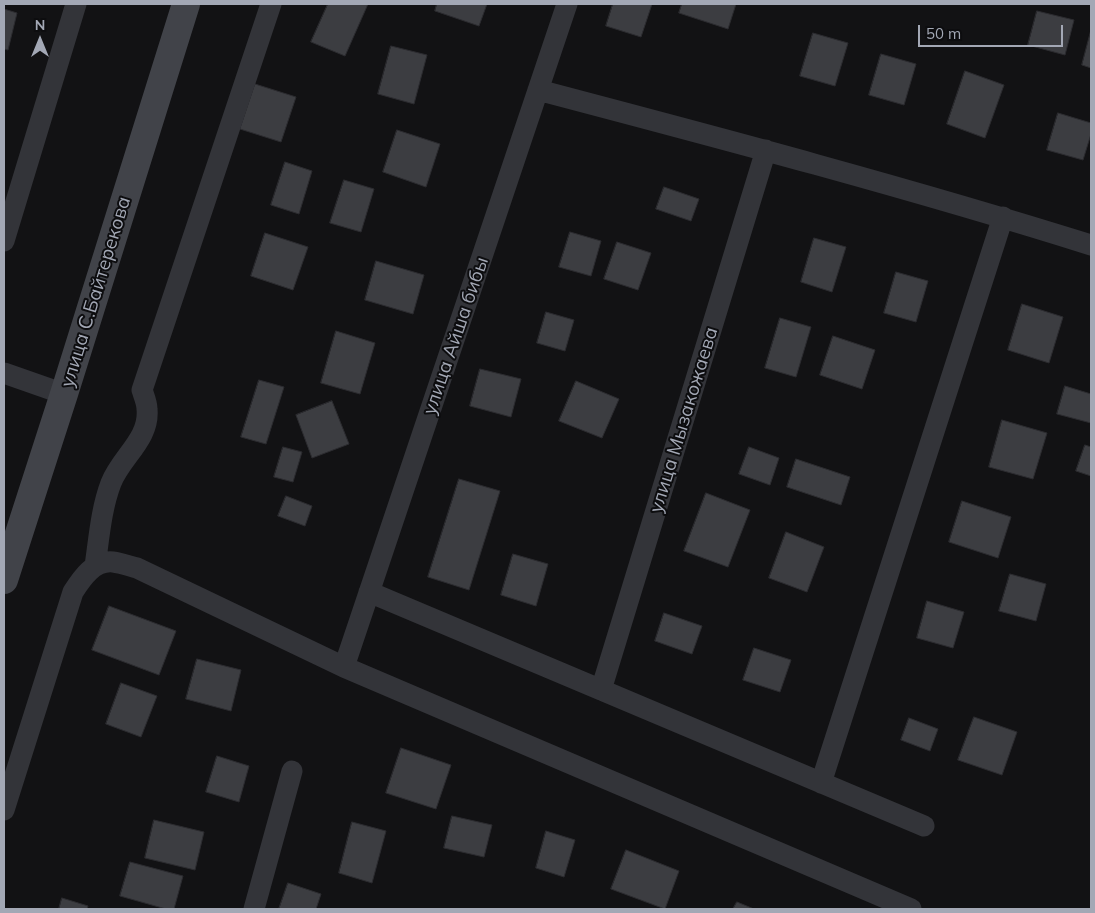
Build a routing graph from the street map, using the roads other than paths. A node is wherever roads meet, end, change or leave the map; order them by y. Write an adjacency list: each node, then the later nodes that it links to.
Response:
1 (76, 4): 8 (street)
2 (186, 4): 11 (main road, улица С.Байтерекова)
3 (271, 4): 12 (street)
4 (568, 4): 5 (street, улица Айша бибы)
5 (538, 90): 6 (street); 14 (street, улица Айша бибы)
6 (766, 150): 7 (street); 16 (street, улица Мызакожаева)
7 (1003, 217): 9 (street); 18 (street)
8 (4, 241)
9 (1091, 245)
10 (4, 373): 11 (street)
11 (64, 394): 13 (main road, улица С.Байтерекова)
12 (95, 566): 15 (street); 19 (street)
13 (4, 580)
14 (370, 592): 15 (street, улица Айша бибы); 16 (street)
15 (344, 667): 22 (street)
16 (601, 690): 18 (street)
17 (292, 771): 21 (street)
18 (821, 783): 20 (street)
19 (4, 810)
20 (924, 826)
21 (254, 909)
22 (911, 909)

